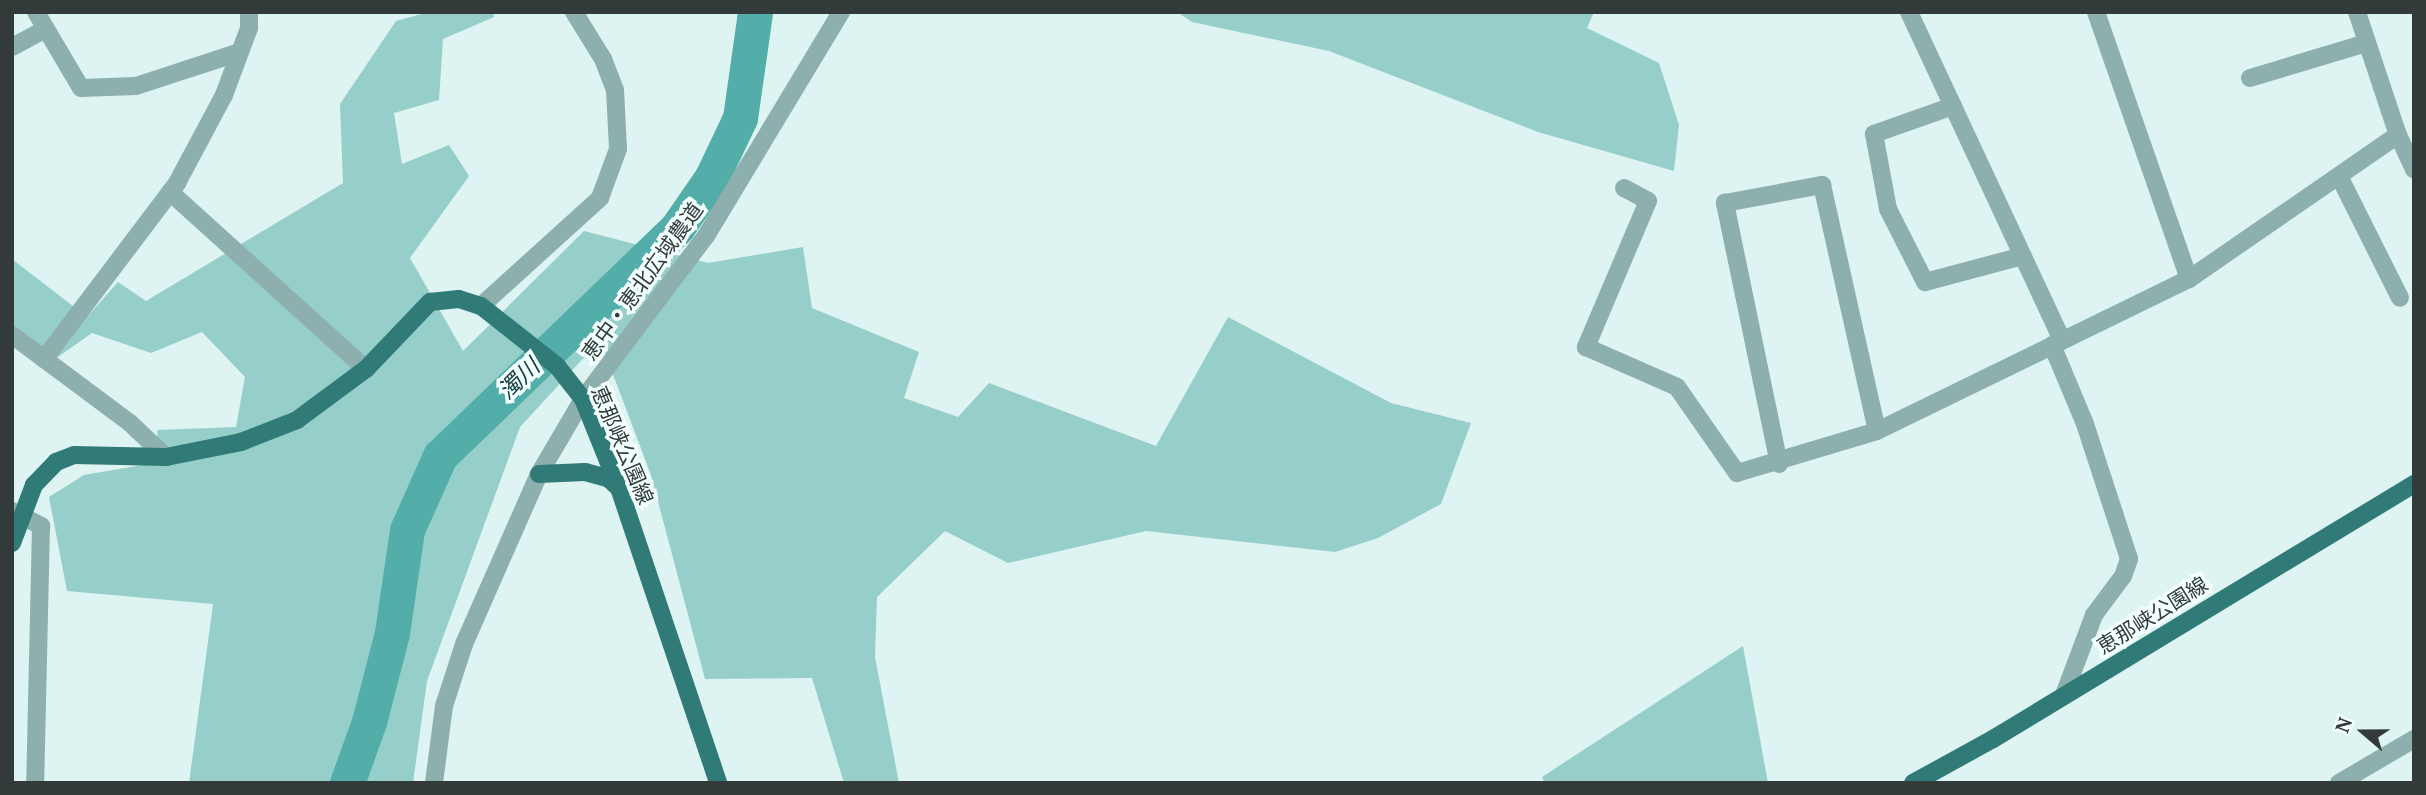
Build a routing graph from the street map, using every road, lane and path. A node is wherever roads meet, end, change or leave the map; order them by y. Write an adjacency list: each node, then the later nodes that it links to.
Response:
1 (36, 12): 8 (street)
2 (249, 12): 11 (street)
3 (574, 12): 22 (street)
4 (841, 12): 27 (street, 恵中・恵北広域農道)
5 (1909, 12): 13 (street)
6 (2096, 12): 20 (street)
7 (2357, 12): 9 (street)
8 (46, 29): 10 (street); 11 (street)
9 (2367, 43): 12 (street); 14 (street)
10 (12, 47)
11 (240, 52): 18 (street)
12 (2250, 78)
13 (1953, 106): 19 (street); 19 (street)
14 (2398, 135): 15 (street); 16 (street)
15 (2414, 169)
16 (2339, 176): 20 (street); 21 (street)
17 (1624, 188): 30 (street)
18 (170, 192): 25 (street); 26 (street)
19 (2023, 256): 24 (street)
20 (2189, 279): 24 (street)
21 (2400, 298)
22 (481, 306): 26 (main road, 恵那峡公園線); 27 (main road, 恵那峡公園線)
23 (12, 335): 25 (street)
24 (2057, 342): 28 (street); 36 (street)
25 (44, 359): 29 (street)
26 (366, 369): 29 (main road, 恵那峡公園線)
27 (583, 399): 31 (street, 恵中・恵北広域農道); 33 (main road, 恵那峡公園線)
28 (1877, 431): 30 (street); 30 (street)
29 (166, 457): 34 (main road, 恵那峡公園線)
30 (1779, 464)
31 (539, 474): 33 (main road); 39 (street, 恵中・恵北広域農道)
32 (2414, 484): 36 (main road, 恵那峡公園線)
33 (620, 488): 40 (main road, 恵那峡公園線)
34 (17, 513): 35 (main road, 恵那峡公園線); 38 (street)
35 (12, 543)
36 (2064, 695): 41 (main road, 恵那峡公園線)
37 (2414, 739): 42 (street)
38 (35, 783)
39 (434, 783)
40 (718, 783)
41 (1913, 783)
42 (2339, 783)

